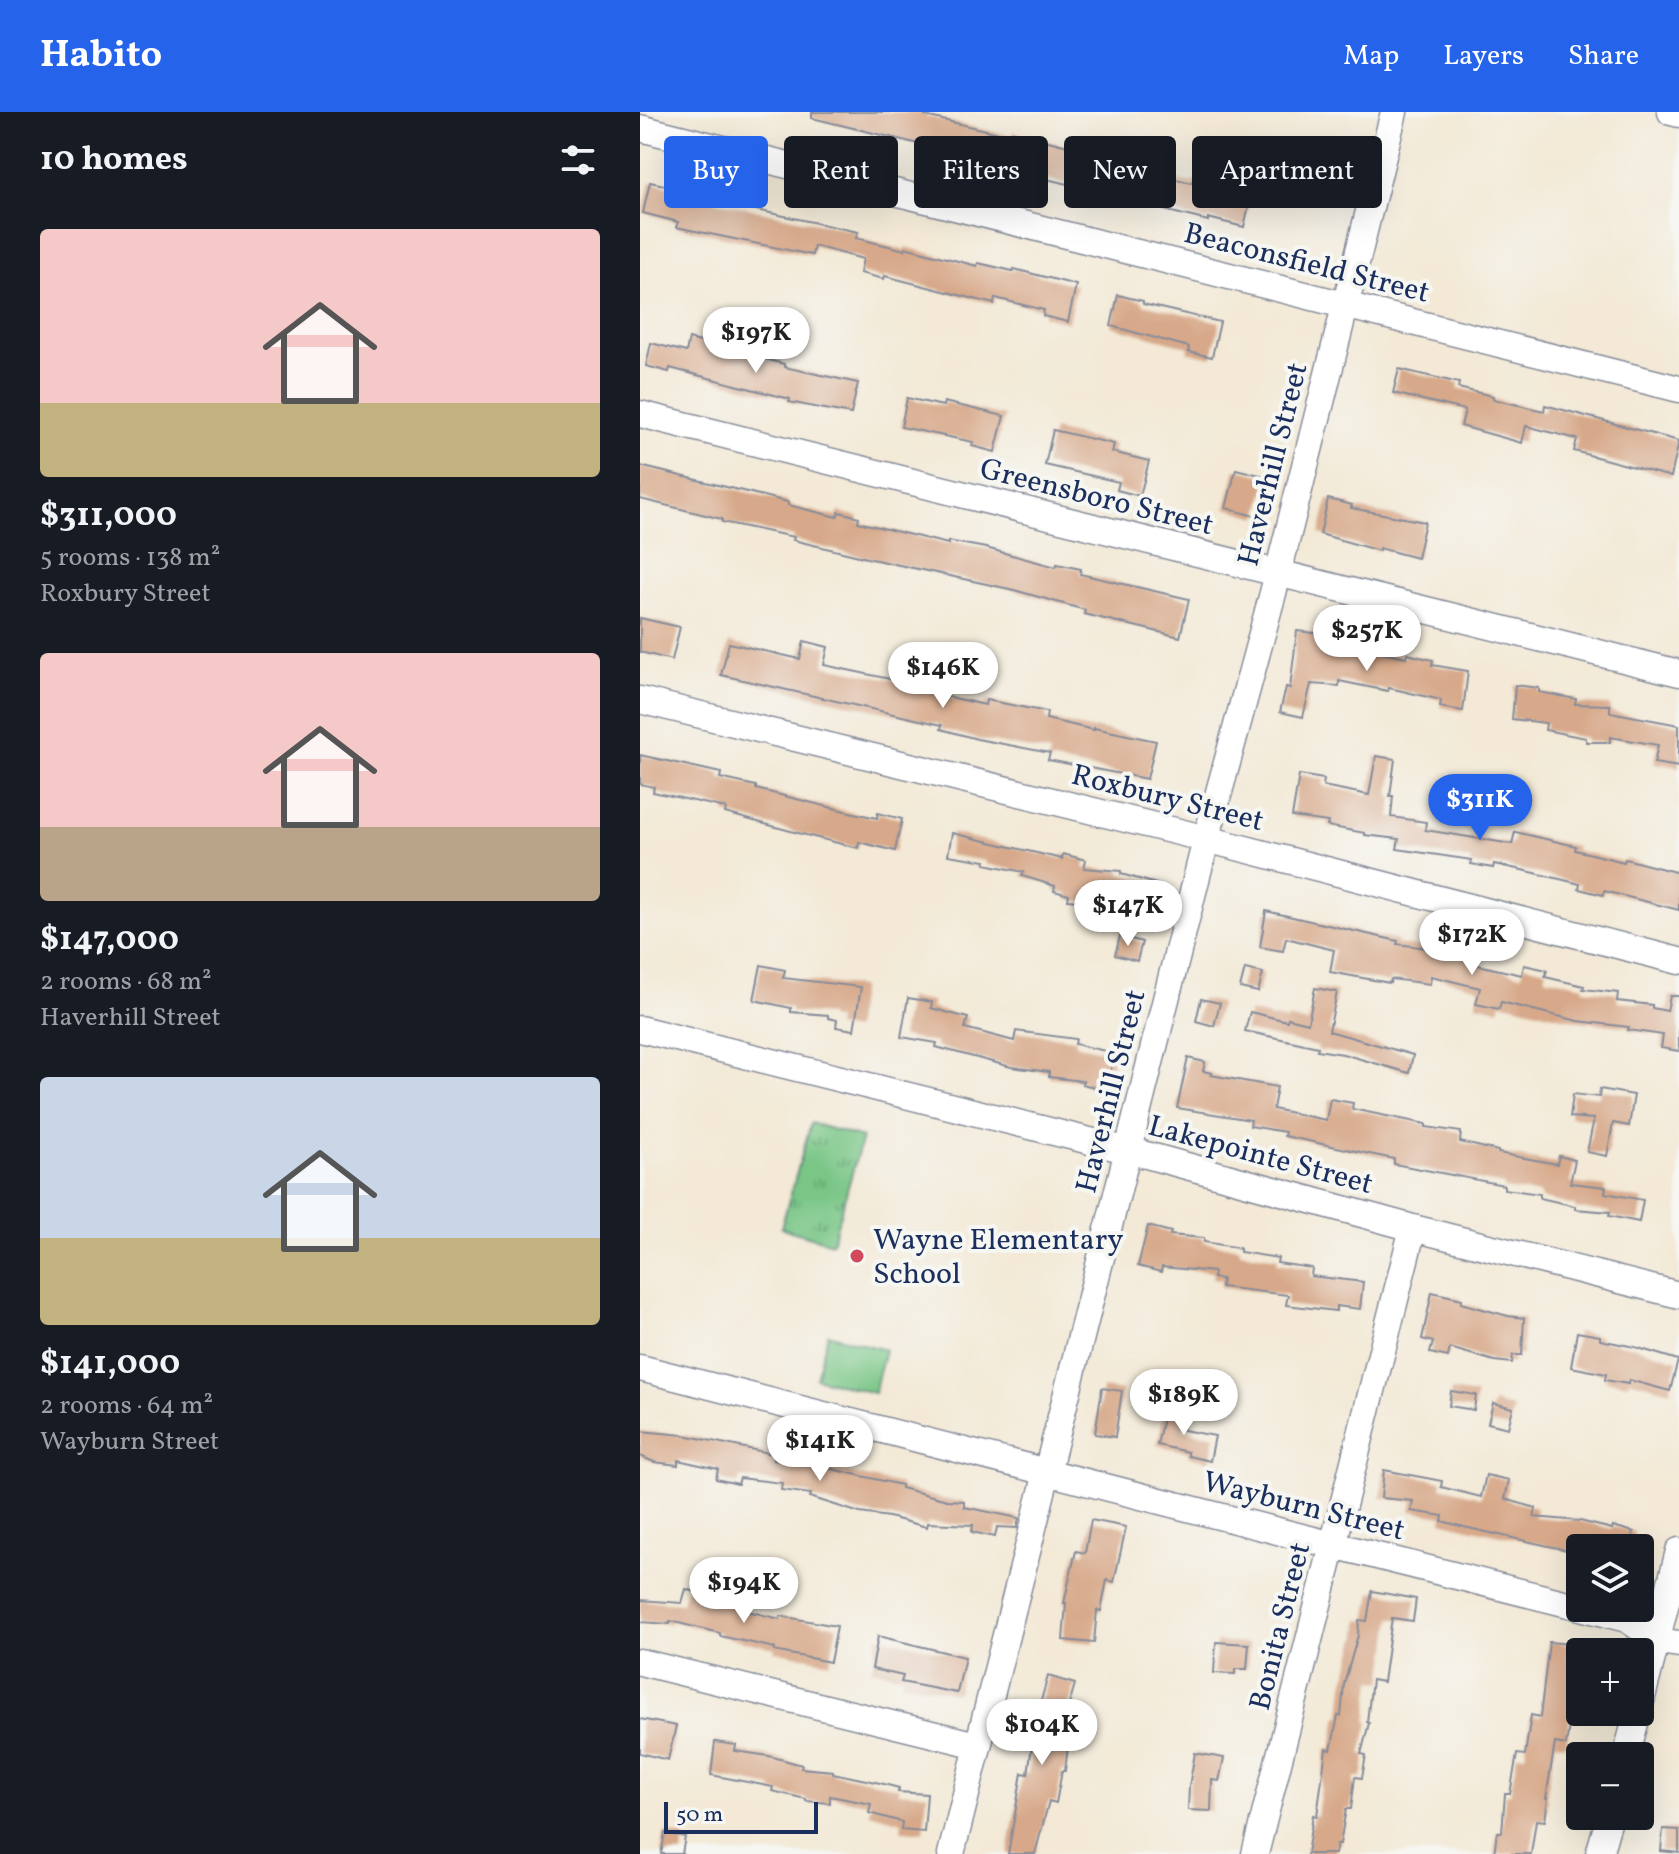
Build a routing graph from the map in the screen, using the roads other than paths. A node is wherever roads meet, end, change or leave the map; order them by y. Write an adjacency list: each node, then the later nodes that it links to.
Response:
1 (1394, 112): 5 (street, Haverhill Street)
2 (1671, 112): 3 (street)
3 (1679, 114)
4 (640, 128): 5 (street, Beaconsfield Street)
5 (1345, 305): 6 (street, Beaconsfield Street); 8 (street, Haverhill Street)
6 (1679, 389)
7 (640, 414): 8 (street, Greensboro Street)
8 (1278, 574): 9 (street, Greensboro Street); 11 (street, Haverhill Street)
9 (1679, 673)
10 (640, 700): 11 (street, Roxbury Street)
11 (1206, 840): 12 (street, Roxbury Street); 14 (street, Haverhill Street)
12 (1679, 961)
13 (640, 1029): 14 (street, Lakepointe Street)
14 (1128, 1151): 15 (street, Lakepointe Street); 18 (street, Haverhill Street)
15 (1413, 1228): 16 (street, Lakepointe Street); 19 (street, Bonita Street)
16 (1679, 1295)
17 (640, 1368): 18 (street, Wayburn Street)
18 (1047, 1471): 19 (street, Wayburn Street); 26 (street, Haverhill Street)
19 (1332, 1546): 21 (street, Wayburn Street); 29 (street, Bonita Street)
20 (1679, 1551): 23 (street)
21 (1566, 1604)
22 (1632, 1622): 23 (street, Wayburn Street)
23 (1668, 1642): 25 (street)
24 (640, 1662): 26 (street)
25 (1654, 1674)
26 (977, 1745): 28 (street, Haverhill Street)
27 (1606, 1830): 30 (street)
28 (951, 1854)
29 (1255, 1854)
30 (1599, 1854)

